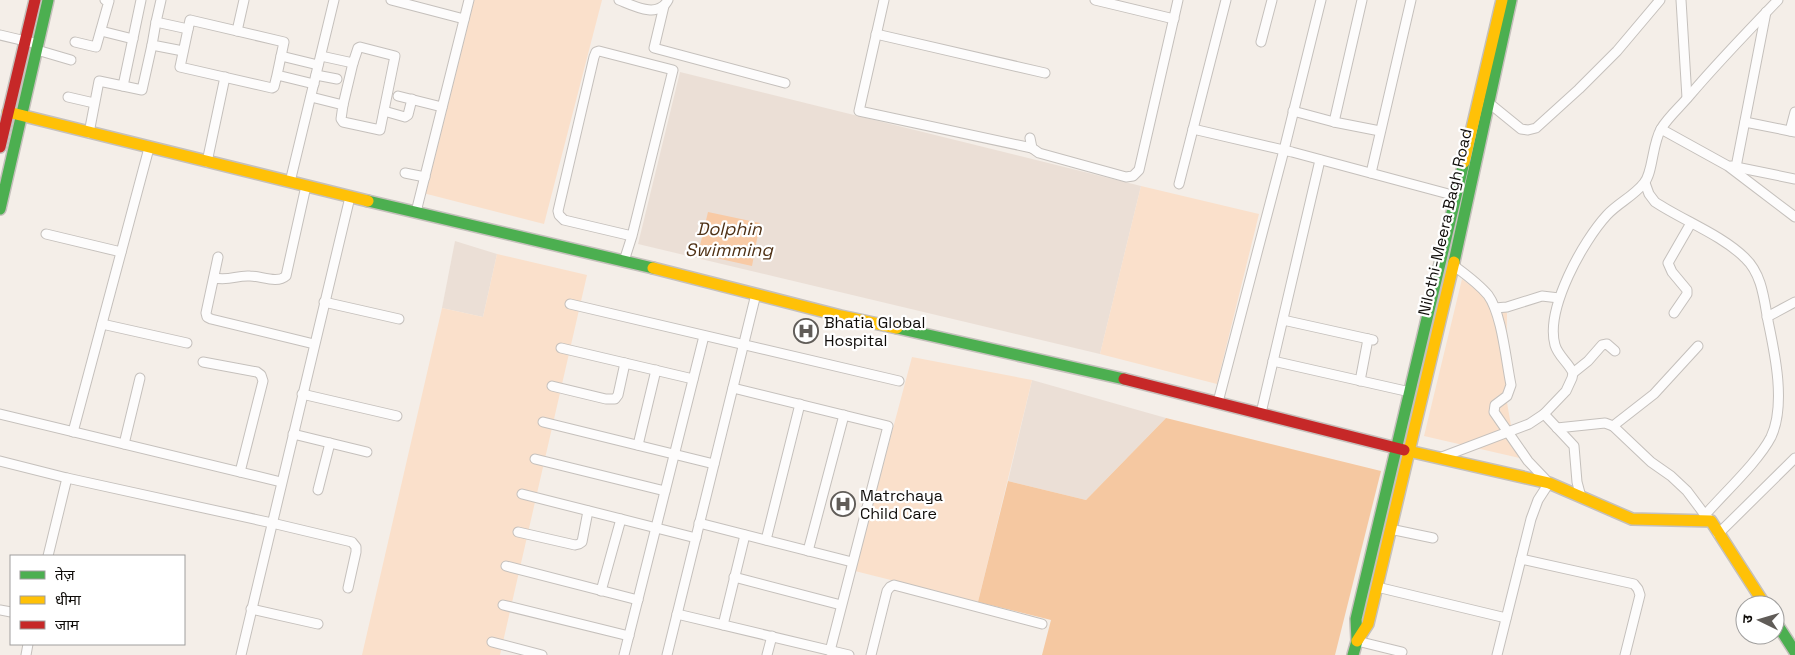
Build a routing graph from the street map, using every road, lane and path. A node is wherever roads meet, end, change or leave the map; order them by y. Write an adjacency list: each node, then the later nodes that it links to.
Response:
1 (35, 0): 35 (street)
2 (48, 0): 39 (street)
3 (105, 0): 30 (street)
4 (141, 0): 34 (street)
5 (161, 0): 28 (street)
6 (244, 0): 31 (street)
7 (334, 0): 43 (street)
8 (391, 0): 26 (street)
9 (469, 0): 26 (street)
10 (618, 0): 24 (street)
11 (884, 0): 32 (street)
12 (1094, 0): 27 (street)
13 (1178, 0): 27 (street)
14 (1226, 0): 70 (street)
15 (1272, 0): 37 (street)
16 (1321, 0): 62 (street)
17 (1362, 0): 67 (street)
18 (1411, 0): 71 (street)
19 (1502, 0): 58 (street, Nilothi-Meera Bagh Road)
20 (1511, 0): 58 (street, Nilothi-Meera Bagh Road)
21 (1660, 0): 58 (street)
22 (1681, 0): 56 (street)
23 (1778, 0): 25 (street)
24 (666, 3): 50 (street)
25 (1766, 12): 56 (street); 68 (street)
26 (464, 19): 61 (street)
27 (1174, 19): 77 (street)
28 (156, 22): 29 (street); 38 (street)
29 (188, 29): 31 (street); 40 (street)
30 (101, 31): 34 (street); 36 (street)
31 (237, 31): 41 (street)
32 (876, 34): 45 (street); 77 (street)
33 (0, 35): 35 (street)
34 (133, 39): 52 (street)
35 (26, 40): 39 (street); 64 (street)
36 (75, 42)
37 (1261, 42)
38 (152, 44): 40 (street); 52 (street)
39 (37, 47): 42 (street); 66 (street)
40 (183, 51): 48 (street)
41 (281, 56): 43 (street); 47 (street)
42 (71, 60)
43 (319, 60): 44 (street); 46 (street)
44 (353, 63): 60 (street); 63 (street)
45 (1046, 73)
46 (316, 74): 49 (street); 51 (street)
47 (276, 75): 48 (street); 51 (street)
48 (225, 77): 80 (street)
49 (337, 79)
50 (785, 83)
51 (314, 84): 55 (street)
52 (123, 86): 59 (street)
53 (398, 96): 57 (street)
54 (68, 97): 59 (street)
55 (311, 97): 60 (street); 86 (street)
56 (1687, 98): 69 (street)
57 (412, 99): 61 (street); 63 (street)
58 (1484, 102): 90 (street, Nilothi-Meera Bagh Road); 101 (street, Nilothi-Meera Bagh Road)
59 (94, 103): 73 (street)
60 (343, 105): 63 (street)
61 (442, 107): 84 (street)
62 (1294, 110): 67 (street); 78 (street)
63 (384, 111)
64 (8, 112): 66 (street); 75 (street)
65 (1795, 112): 72 (street)
66 (21, 117): 73 (street); 92 (street)
67 (1334, 122): 71 (street)
68 (1745, 122): 72 (street); 81 (street)
69 (1661, 128): 81 (street); 87 (street)
70 (1193, 129): 78 (street); 88 (street)
71 (1380, 131): 83 (street)
72 (1793, 131)
73 (89, 133): 76 (street)
74 (1030, 138): 77 (street)
75 (0, 147)
76 (149, 148): 80 (street); 98 (street)
77 (1032, 148)
78 (1284, 150): 79 (street); 134 (street)
79 (1320, 160): 83 (street); 112 (street)
80 (207, 162): 86 (street)
81 (1732, 166): 85 (street); 94 (street)
82 (405, 173): 84 (street)
83 (1371, 173): 90 (street)
84 (424, 177): 93 (street)
85 (1795, 179)
86 (290, 182): 89 (street)
87 (1645, 183): 95 (street); 104 (street)
88 (1179, 184)
89 (306, 186): 91 (street); 102 (street)
90 (1456, 196): 132 (street, Nilothi-Meera Bagh Road)
91 (350, 197): 93 (street); 105 (street)
92 (0, 209)
93 (416, 212): 100 (street)
94 (1795, 217)
95 (1690, 223): 109 (street); 110 (street)
96 (46, 234): 98 (street)
97 (632, 236): 97 (street); 100 (street)
98 (121, 252): 113 (street)
99 (218, 257): 102 (street)
100 (624, 261): 103 (street)
101 (1453, 265): 108 (street); 150 (street, Nilothi-Meera Bagh Road)
102 (214, 278): 116 (street)
103 (756, 294): 117 (street); 134 (street)
104 (1559, 298): 108 (street); 125 (street)
105 (324, 302): 111 (street); 116 (street)
106 (1795, 302): 110 (street)
107 (570, 304): 114 (street)
108 (1495, 308): 145 (street)
109 (1674, 313)
110 (1768, 317): 167 (street)
111 (400, 320)
112 (1283, 320): 121 (street); 129 (street)
113 (102, 324): 115 (street); 144 (street)
114 (704, 336): 117 (street); 127 (street)
115 (187, 343)
116 (314, 344): 133 (street)
117 (743, 345): 128 (street); 131 (street)
118 (1698, 346): 142 (street)
119 (561, 348): 123 (street)
120 (1615, 351): 125 (street)
121 (1273, 361): 129 (street); 136 (street)
122 (203, 362): 158 (street)
123 (625, 363): 124 (street); 130 (street)
124 (656, 370): 127 (street); 149 (street)
125 (1573, 373): 138 (street)
126 (140, 378): 148 (street)
127 (693, 378): 152 (street)
128 (899, 381)
129 (1360, 381): 132 (street)
130 (552, 386)
131 (733, 388): 135 (street); 157 (street)
132 (1410, 392): 150 (street, Nilothi-Meera Bagh Road)
133 (302, 394): 140 (street); 146 (street)
134 (1218, 402): 136 (street)
135 (800, 404): 139 (street); 178 (street)
136 (1261, 413): 150 (street)
137 (0, 414): 144 (street)
138 (1544, 414): 143 (street); 145 (street)
139 (844, 415): 179 (street); 182 (street)
140 (397, 416)
141 (543, 422): 149 (street)
142 (1613, 426): 143 (street); 167 (street)
143 (1557, 428): 165 (street)
144 (73, 432): 148 (street)
145 (1507, 432): 153 (street); 161 (street)
146 (293, 434): 147 (street); 160 (street)
147 (330, 443): 151 (street); 162 (street)
148 (124, 444): 158 (street)
149 (638, 445): 152 (street)
150 (1403, 449): 153 (street); 172 (street); 201 (street)
151 (367, 452)
152 (674, 454): 157 (street); 163 (street)
153 (1442, 457): 161 (street)
154 (1795, 458): 174 (street)
155 (535, 459): 163 (street)
156 (0, 461): 159 (street)
157 (714, 464): 170 (street)
158 (240, 472): 160 (street)
159 (67, 478): 169 (street); 180 (street)
160 (281, 482): 169 (street)
161 (1549, 483): 165 (street); 181 (street)
162 (318, 490)
163 (665, 491): 171 (street)
164 (522, 494): 166 (street)
165 (1581, 497): 167 (street)
166 (588, 511): 168 (street); 173 (street)
167 (1708, 518): 174 (street)
168 (621, 519): 171 (street); 187 (street)
169 (272, 523): 186 (street); 192 (street)
170 (699, 523): 175 (street); 176 (street)
171 (656, 528): 176 (street); 189 (street)
172 (1390, 529): 177 (street); 185 (street)
173 (518, 532)
174 (1718, 534): 188 (street)
175 (744, 535): 178 (street); 184 (street)
176 (696, 538): 193 (street)
177 (1433, 538)
178 (766, 540): 179 (street)
179 (808, 551): 182 (street)
180 (48, 555)
181 (1521, 559): 194 (street); 215 (street)
182 (852, 562): 191 (street)
183 (506, 566): 187 (street)
184 (734, 577): 191 (street); 196 (street)
185 (1377, 587): 194 (street); 201 (street)
186 (348, 588)
187 (602, 591): 189 (street)
188 (1758, 595)
189 (638, 600): 198 (street)
190 (503, 605): 198 (street)
191 (841, 605): 203 (street)
192 (251, 609): 195 (street); 206 (street)
193 (677, 614): 196 (street); 209 (street)
194 (1506, 618): 214 (street)
195 (318, 624)
196 (722, 624): 199 (street)
197 (1042, 624): 212 (street)
198 (629, 636): 208 (street)
199 (772, 636): 203 (street); 210 (street)
200 (1785, 636): 205 (street)
201 (1356, 641): 204 (street); 213 (street)
202 (492, 642): 207 (street)
203 (830, 650): 211 (street)
204 (1402, 652)
205 (1795, 652)
206 (240, 655)
207 (542, 655)
208 (624, 655)
209 (667, 655)
210 (767, 655)
211 (849, 655)
212 (871, 655)
213 (1353, 655)
214 (1497, 655)
215 (1626, 655)

